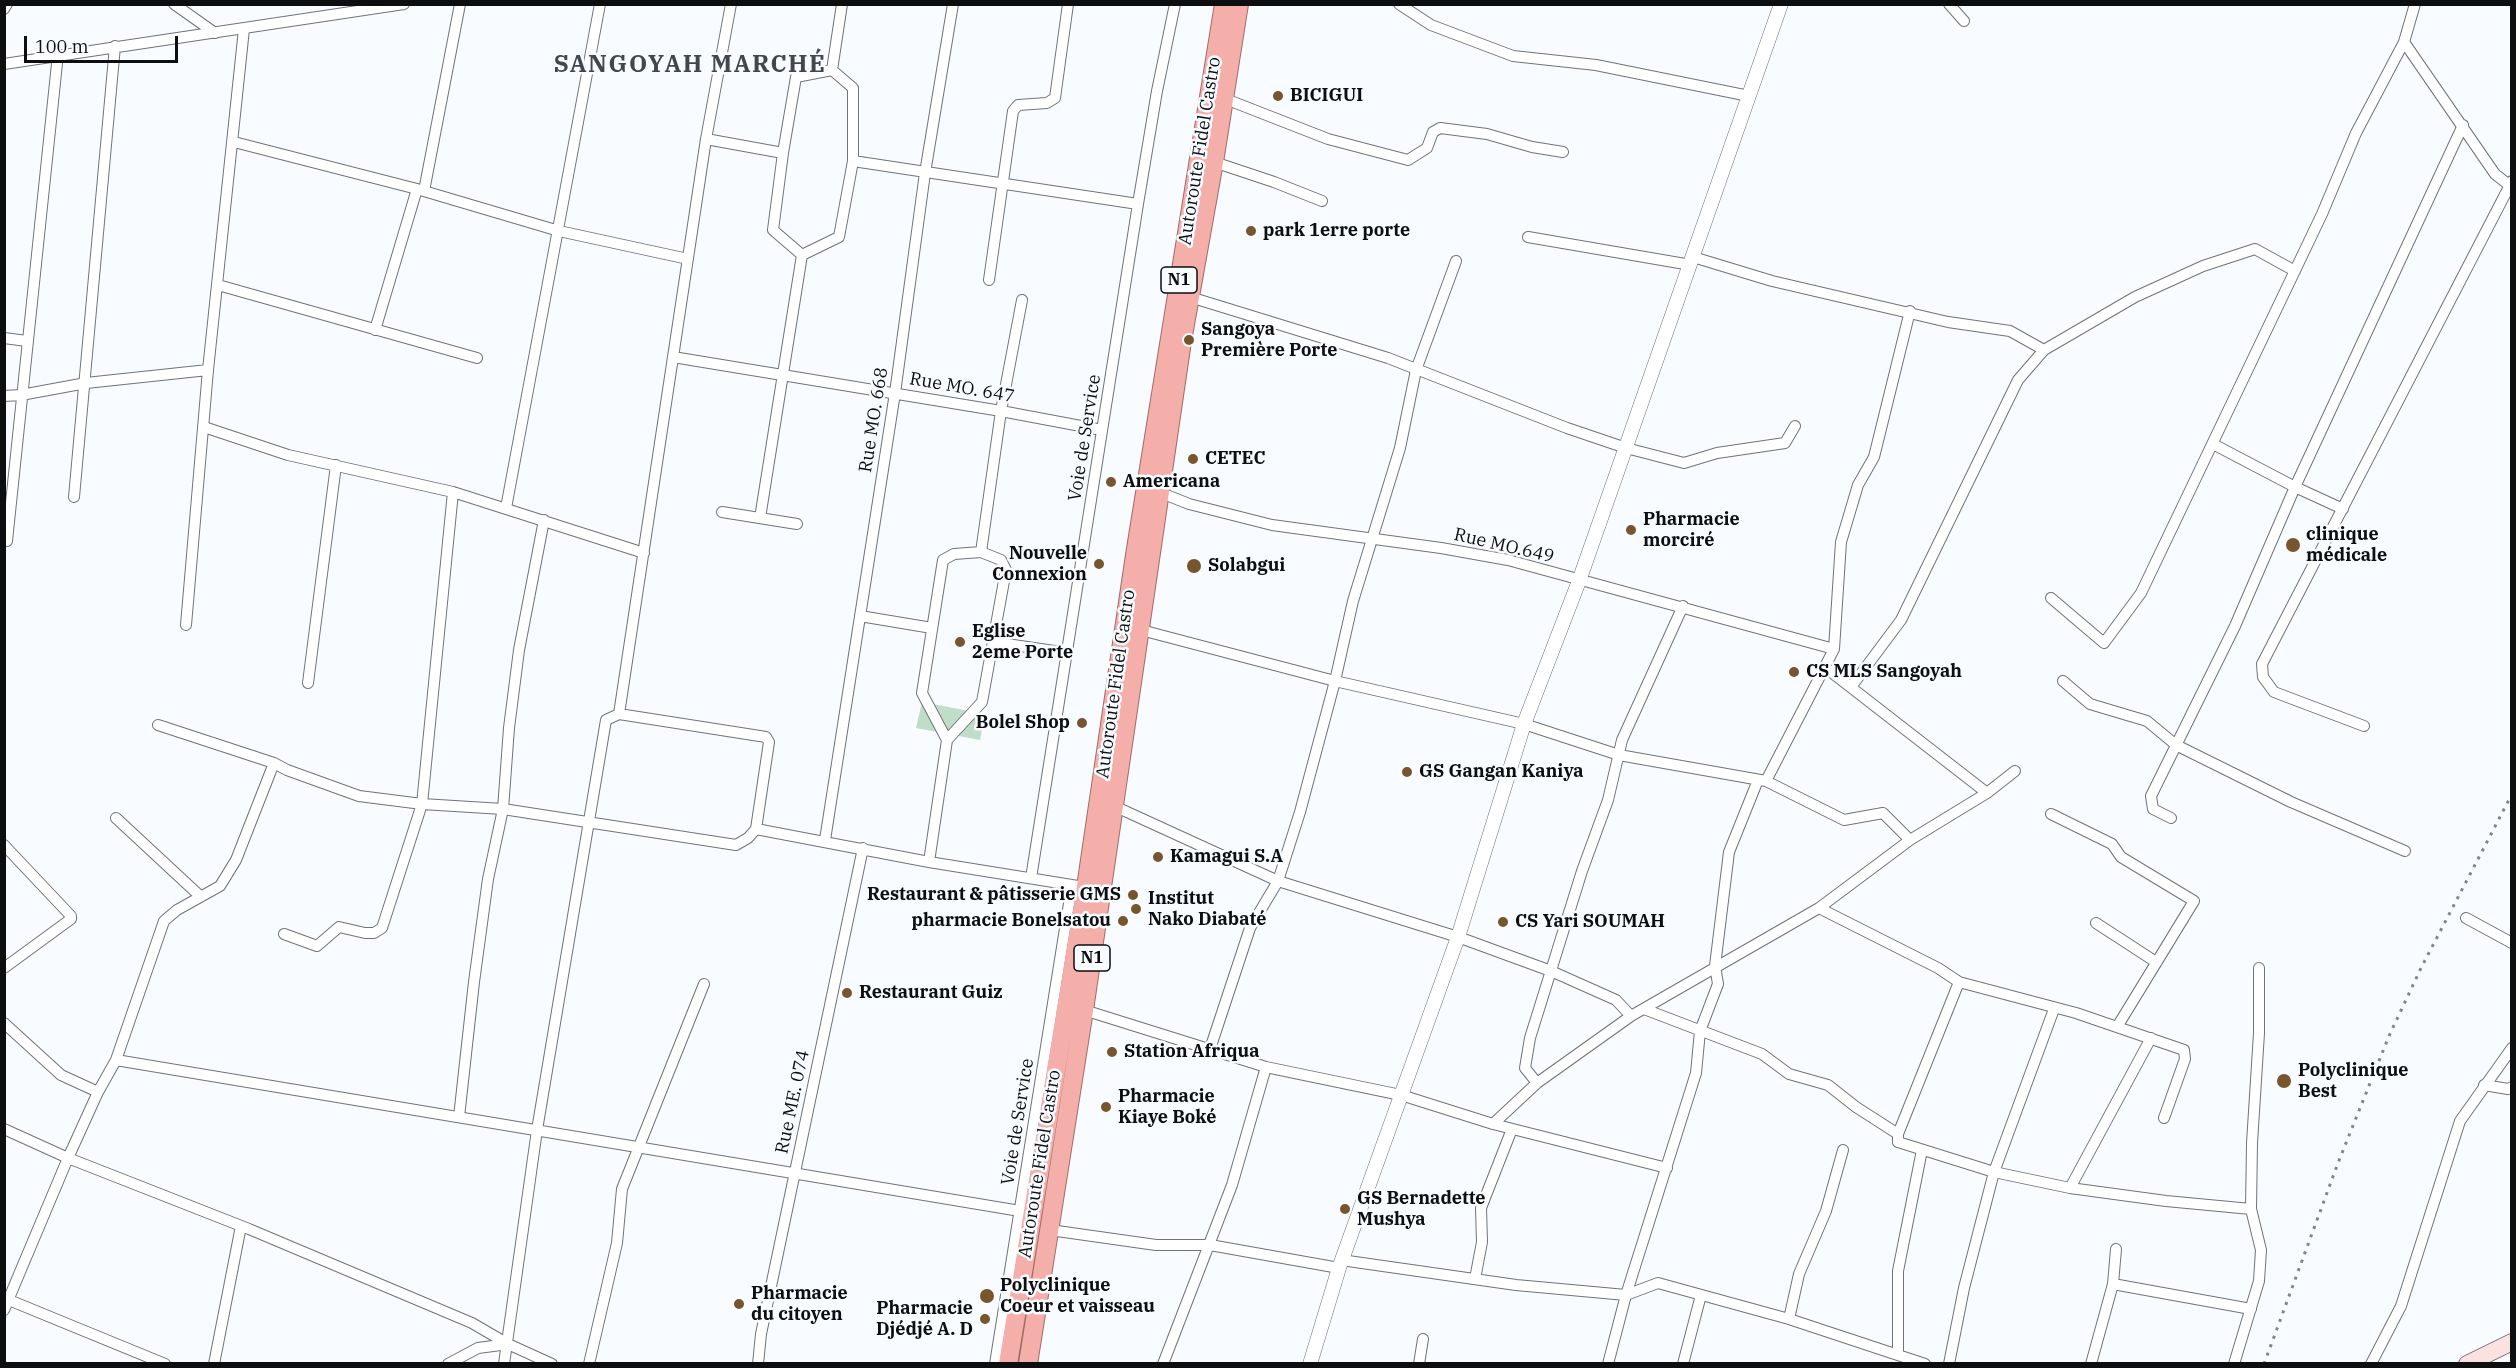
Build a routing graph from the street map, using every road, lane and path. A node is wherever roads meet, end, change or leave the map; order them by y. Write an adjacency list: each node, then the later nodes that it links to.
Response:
1 (7, 4): 17 (street)
2 (174, 4): 20 (street)
3 (404, 4): 19 (street)
4 (460, 4): 38 (street)
5 (600, 4): 41 (street)
6 (731, 4): 29 (street)
7 (842, 4): 25 (street)
8 (953, 4): 35 (street, Rue MO. 668)
9 (1068, 4): 37 (street)
10 (1175, 4): 40 (street, Voie de Service)
11 (1224, 4): 129 (highway, Autoroute Fidel Castro / N1)
12 (1239, 4): 27 (highway, Autoroute Fidel Castro / N1)
13 (1399, 4): 26 (street)
14 (1781, 4): 26 (street)
15 (1949, 4): 18 (street)
16 (2415, 4): 21 (street)
17 (4, 9)
18 (1964, 21)
19 (244, 29): 20 (street); 30 (street)
20 (215, 33): 22 (street)
21 (2404, 42): 28 (street); 47 (street)
22 (115, 46): 23 (street); 62 (street)
23 (58, 54): 24 (street); 55 (street)
24 (4, 64)
25 (832, 70): 32 (street); 33 (street)
26 (1749, 96): 46 (street)
27 (1223, 98): 31 (street); 34 (highway, Autoroute Fidel Castro / N1)
28 (2463, 125): 36 (street); 73 (street)
29 (706, 139): 32 (street); 44 (street)
30 (234, 142): 38 (street); 49 (street)
31 (1563, 152)
32 (783, 153): 43 (street)
33 (853, 160): 35 (street); 43 (street)
34 (1214, 162): 39 (street); 50 (highway, Autoroute Fidel Castro / N1)
35 (925, 173): 37 (street); 63 (street, Rue MO. 668)
36 (2510, 183): 78 (street)
37 (1004, 184): 40 (street); 48 (street)
38 (421, 190): 41 (street); 53 (street)
39 (1322, 201)
40 (1138, 204): 69 (street, Voie de Service)
41 (559, 231): 44 (street); 77 (street)
42 (1528, 237): 46 (street)
43 (802, 255): 61 (street)
44 (688, 259): 57 (street)
45 (1456, 261): 60 (street)
46 (1692, 261): 52 (street); 71 (street)
47 (2295, 271): 56 (street); 70 (street)
48 (989, 280)
49 (218, 285): 53 (street); 59 (street)
50 (1191, 297): 60 (street); 75 (highway, Autoroute Fidel Castro / N1)
51 (1022, 300): 66 (street)
52 (1910, 311): 56 (street); 95 (street)
53 (375, 330): 58 (street)
54 (4, 338): 55 (street)
55 (27, 341): 64 (street)
56 (2044, 350): 101 (street)
57 (673, 357): 61 (street, Rue MO. 647); 86 (street)
58 (477, 358)
59 (208, 370): 62 (street); 68 (street)
60 (1416, 370): 71 (street); 83 (street)
61 (782, 375): 63 (street, Rue MO. 647); 80 (street)
62 (86, 383): 64 (street); 76 (street)
63 (895, 393): 66 (street, Rue MO. 647); 90 (street, Rue MO. 668)
64 (21, 395): 65 (street); 84 (street)
65 (4, 396)
66 (1001, 411): 69 (street, Rue MO. 647); 85 (street)
67 (1795, 426): 71 (street)
68 (204, 427): 72 (street); 91 (street)
69 (1102, 430): 96 (street, Voie de Service)
70 (2213, 444): 73 (street); 88 (street)
71 (1626, 448): 87 (street)
72 (336, 465): 74 (street); 100 (street)
73 (2295, 487): 78 (street); 107 (street)
74 (453, 492): 77 (street); 113 (street)
75 (1159, 492): 83 (street, Rue MO.649); 93 (highway, Autoroute Fidel Castro / N1)
76 (74, 497)
77 (506, 508): 81 (street)
78 (2343, 509): 105 (street)
79 (722, 512): 80 (street)
80 (760, 518): 82 (street)
81 (544, 520): 86 (street); 115 (street)
82 (797, 524)
83 (1372, 540): 87 (street, Rue MO.649); 98 (street)
84 (7, 541)
85 (981, 552): 92 (street); 94 (street)
86 (644, 553): 102 (street)
87 (1579, 581): 89 (street, Rue MO.649); 103 (street)
88 (2051, 597)
89 (1683, 606): 95 (street, Rue MO.649); 108 (street)
90 (860, 616): 92 (street); 121 (street, Rue MO. 668)
91 (186, 625)
92 (932, 628): 106 (street)
93 (1141, 630): 98 (street); 114 (highway, Autoroute Fidel Castro / N1)
94 (993, 642): 96 (street); 106 (street)
95 (1833, 651): 97 (street)
96 (1068, 653): 127 (street, Voie de Service)
97 (1826, 668): 101 (street); 111 (street)
98 (1335, 681): 103 (street); 128 (street)
99 (2062, 681): 107 (street)
100 (308, 683)
101 (1851, 687): 112 (street)
102 (619, 714): 119 (street); 120 (street)
103 (1524, 724): 108 (street); 135 (street)
104 (158, 725): 109 (street)
105 (2364, 726)
106 (947, 740): 126 (street)
107 (2176, 745): 118 (street); 125 (street)
108 (1619, 755): 111 (street); 141 (street)
109 (274, 763): 113 (street); 130 (street)
110 (2015, 771): 112 (street)
111 (1762, 781): 122 (street); 138 (street)
112 (1987, 793): 122 (street)
113 (422, 804): 115 (street); 134 (street)
114 (1114, 806): 128 (street); 146 (highway, Autoroute Fidel Castro / N1)
115 (503, 809): 119 (street); 161 (street)
116 (2051, 814): 137 (street)
117 (116, 818): 130 (street)
118 (2170, 818)
119 (590, 824): 120 (street); 166 (street)
120 (756, 829): 121 (street)
121 (825, 840): 124 (street)
122 (1910, 840): 131 (street)
123 (4, 845): 139 (street)
124 (863, 848): 126 (street); 174 (street, Rue ME. 074)
125 (2405, 851)
126 (929, 862): 127 (street)
127 (1031, 878): 129 (street)
128 (1278, 881): 135 (street); 153 (street)
129 (1079, 886): 168 (highway, Autoroute Fidel Castro / N1)
130 (200, 896): 154 (street)
131 (1819, 908): 138 (street); 142 (street)
132 (2466, 918): 136 (street)
133 (2096, 923): 137 (street)
134 (284, 934)
135 (1458, 937): 141 (street); 160 (street)
136 (2511, 943)
137 (2156, 962): 149 (street)
138 (1716, 966): 144 (street); 150 (street)
139 (4, 968)
140 (2259, 968): 177 (street)
141 (1551, 971): 147 (street); 156 (street)
142 (1959, 982): 145 (street); 167 (street)
143 (704, 984): 169 (street)
144 (1644, 1009): 147 (street); 150 (street)
145 (2054, 1009): 149 (street); 175 (street)
146 (1084, 1010): 153 (street); 180 (highway, Autoroute Fidel Castro / N1)
147 (1631, 1016): 156 (street)
148 (4, 1023): 159 (street)
149 (2117, 1027): 151 (street)
150 (1700, 1031): 167 (street); 173 (street)
151 (2151, 1038): 162 (street); 176 (street)
152 (2511, 1048): 157 (street)
153 (1210, 1049): 155 (street)
154 (116, 1060): 159 (street); 161 (street)
155 (1266, 1067): 160 (street); 181 (street)
156 (1537, 1083): 163 (street)
157 (2484, 1085): 158 (street); 215 (street)
158 (2511, 1087)
159 (98, 1092): 172 (street)
160 (1401, 1095): 163 (street); 183 (street)
161 (459, 1117): 166 (street)
162 (2164, 1118)
163 (1493, 1124): 165 (street)
164 (4, 1129): 172 (street)
165 (1512, 1129): 173 (street); 184 (street)
166 (537, 1130): 169 (street); 193 (street)
167 (1898, 1134): 171 (street)
168 (1038, 1137): 178 (street, Voie de Service); 195 (highway, Autoroute Fidel Castro / N1)
169 (641, 1146): 174 (street); 203 (street)
170 (1843, 1150): 190 (street)
171 (1922, 1150): 175 (street); 194 (street)
172 (68, 1158): 179 (street); 188 (street)
173 (1667, 1168): 186 (street)
174 (795, 1172): 178 (street); 204 (street, Rue ME. 074)
175 (1994, 1172): 176 (street); 212 (street)
176 (2070, 1188): 177 (street)
177 (2252, 1209): 189 (street)
178 (1020, 1210): 195 (street, Voie de Service)
179 (241, 1226): 193 (street); 199 (street)
180 (1050, 1230): 181 (street); 206 (highway, Autoroute Fidel Castro / N1)
181 (1210, 1245): 183 (street); 207 (street)
182 (2116, 1249): 185 (street)
183 (1340, 1264): 184 (street); 208 (street)
184 (1475, 1279): 186 (street)
185 (2113, 1284): 189 (street); 213 (street)
186 (1626, 1295): 187 (street); 210 (street)
187 (1701, 1295): 190 (street); 211 (street)
188 (6, 1303): 198 (street)
189 (2251, 1310): 214 (street)
190 (1789, 1319): 194 (street)
191 (1423, 1339): 209 (street)
192 (2511, 1342): 197 (main road)
193 (508, 1344): 200 (street); 201 (street); 202 (street)
194 (1898, 1353): 196 (street)
195 (1005, 1355): 205 (street, Voie de Service)
196 (1920, 1363)
197 (2470, 1363)
198 (165, 1364)
199 (214, 1364)
200 (448, 1364)
201 (504, 1364)
202 (552, 1364)
203 (589, 1364)
204 (758, 1364)
205 (995, 1364)
206 (1028, 1364)
207 (1163, 1364)
208 (1310, 1364)
209 (1419, 1364)
210 (1608, 1364)
211 (1683, 1364)
212 (1949, 1364)
213 (2091, 1364)
214 (2234, 1364)
215 (2371, 1364)

